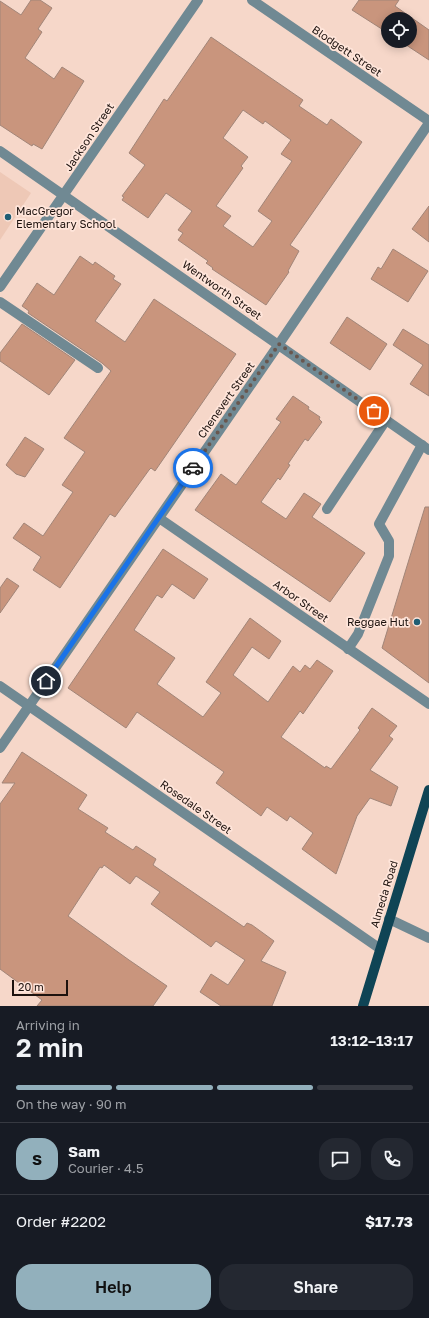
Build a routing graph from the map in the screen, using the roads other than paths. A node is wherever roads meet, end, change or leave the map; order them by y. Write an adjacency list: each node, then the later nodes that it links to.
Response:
1 (198, 0): 5 (street, Jackson Street)
2 (252, 0): 3 (street, Blodgett Street)
3 (429, 122): 8 (street, Chenevert Street)
4 (0, 151): 5 (street, Wentworth Street)
5 (64, 195): 6 (street, Jackson Street); 8 (street, Wentworth Street)
6 (0, 287)
7 (0, 302): 9 (street)
8 (279, 344): 10 (street, Wentworth Street); 13 (street, Chenevert Street)
9 (98, 368)
10 (386, 420): 11 (street, Wentworth Street); 12 (street)
11 (426, 447): 14 (street)
12 (327, 509)
13 (158, 518): 14 (street, Arbor Street); 17 (street, Chenevert Street)
14 (348, 649): 16 (street, Arbor Street)
15 (0, 686): 17 (street, Rosedale Street)
16 (429, 704)
17 (29, 706): 18 (street, Chenevert Street); 22 (street, Rosedale Street)
18 (0, 748)
19 (429, 790): 20 (main road, Almeda Road)
20 (389, 918): 21 (street); 22 (main road, Almeda Road)
21 (429, 938)
22 (379, 948): 23 (main road, Almeda Road)
23 (363, 1006)

